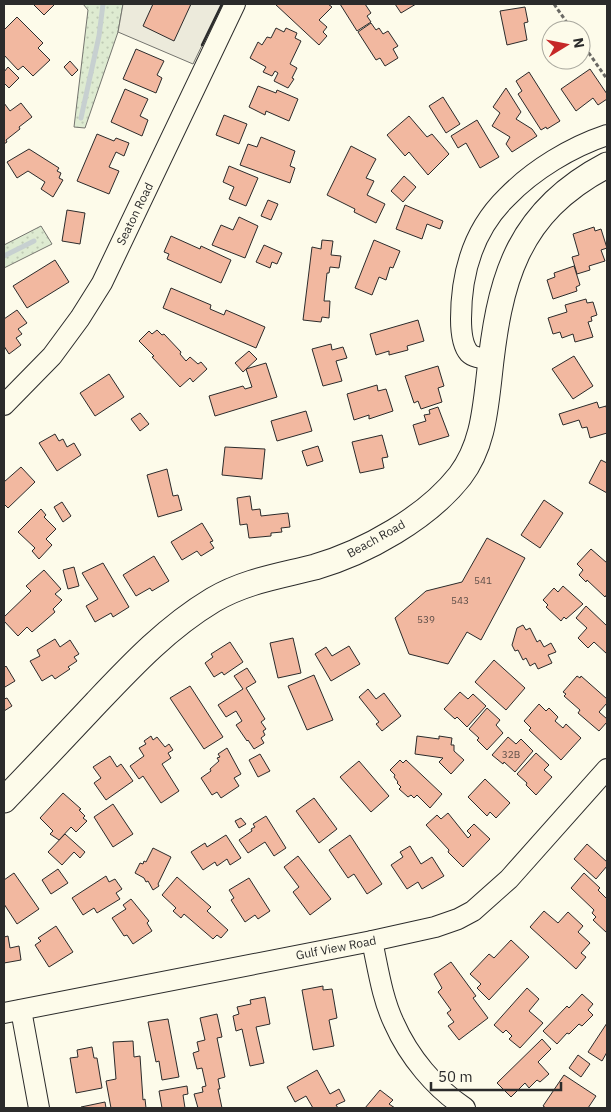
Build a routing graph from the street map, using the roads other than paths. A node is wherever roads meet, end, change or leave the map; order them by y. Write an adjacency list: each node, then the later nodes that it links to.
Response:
1 (235, 4): 5 (street, Seaton Road)
2 (607, 135): 4 (street)
3 (607, 165): 4 (main road, Beach Road)
4 (491, 358): 7 (main road, Beach Road)
5 (4, 405)
6 (607, 769): 8 (street, Gulf View Road)
7 (4, 800)
8 (372, 941): 9 (street, Gulf View Road); 11 (street)
9 (12, 1011): 10 (street)
10 (38, 1108)
11 (465, 1108)

